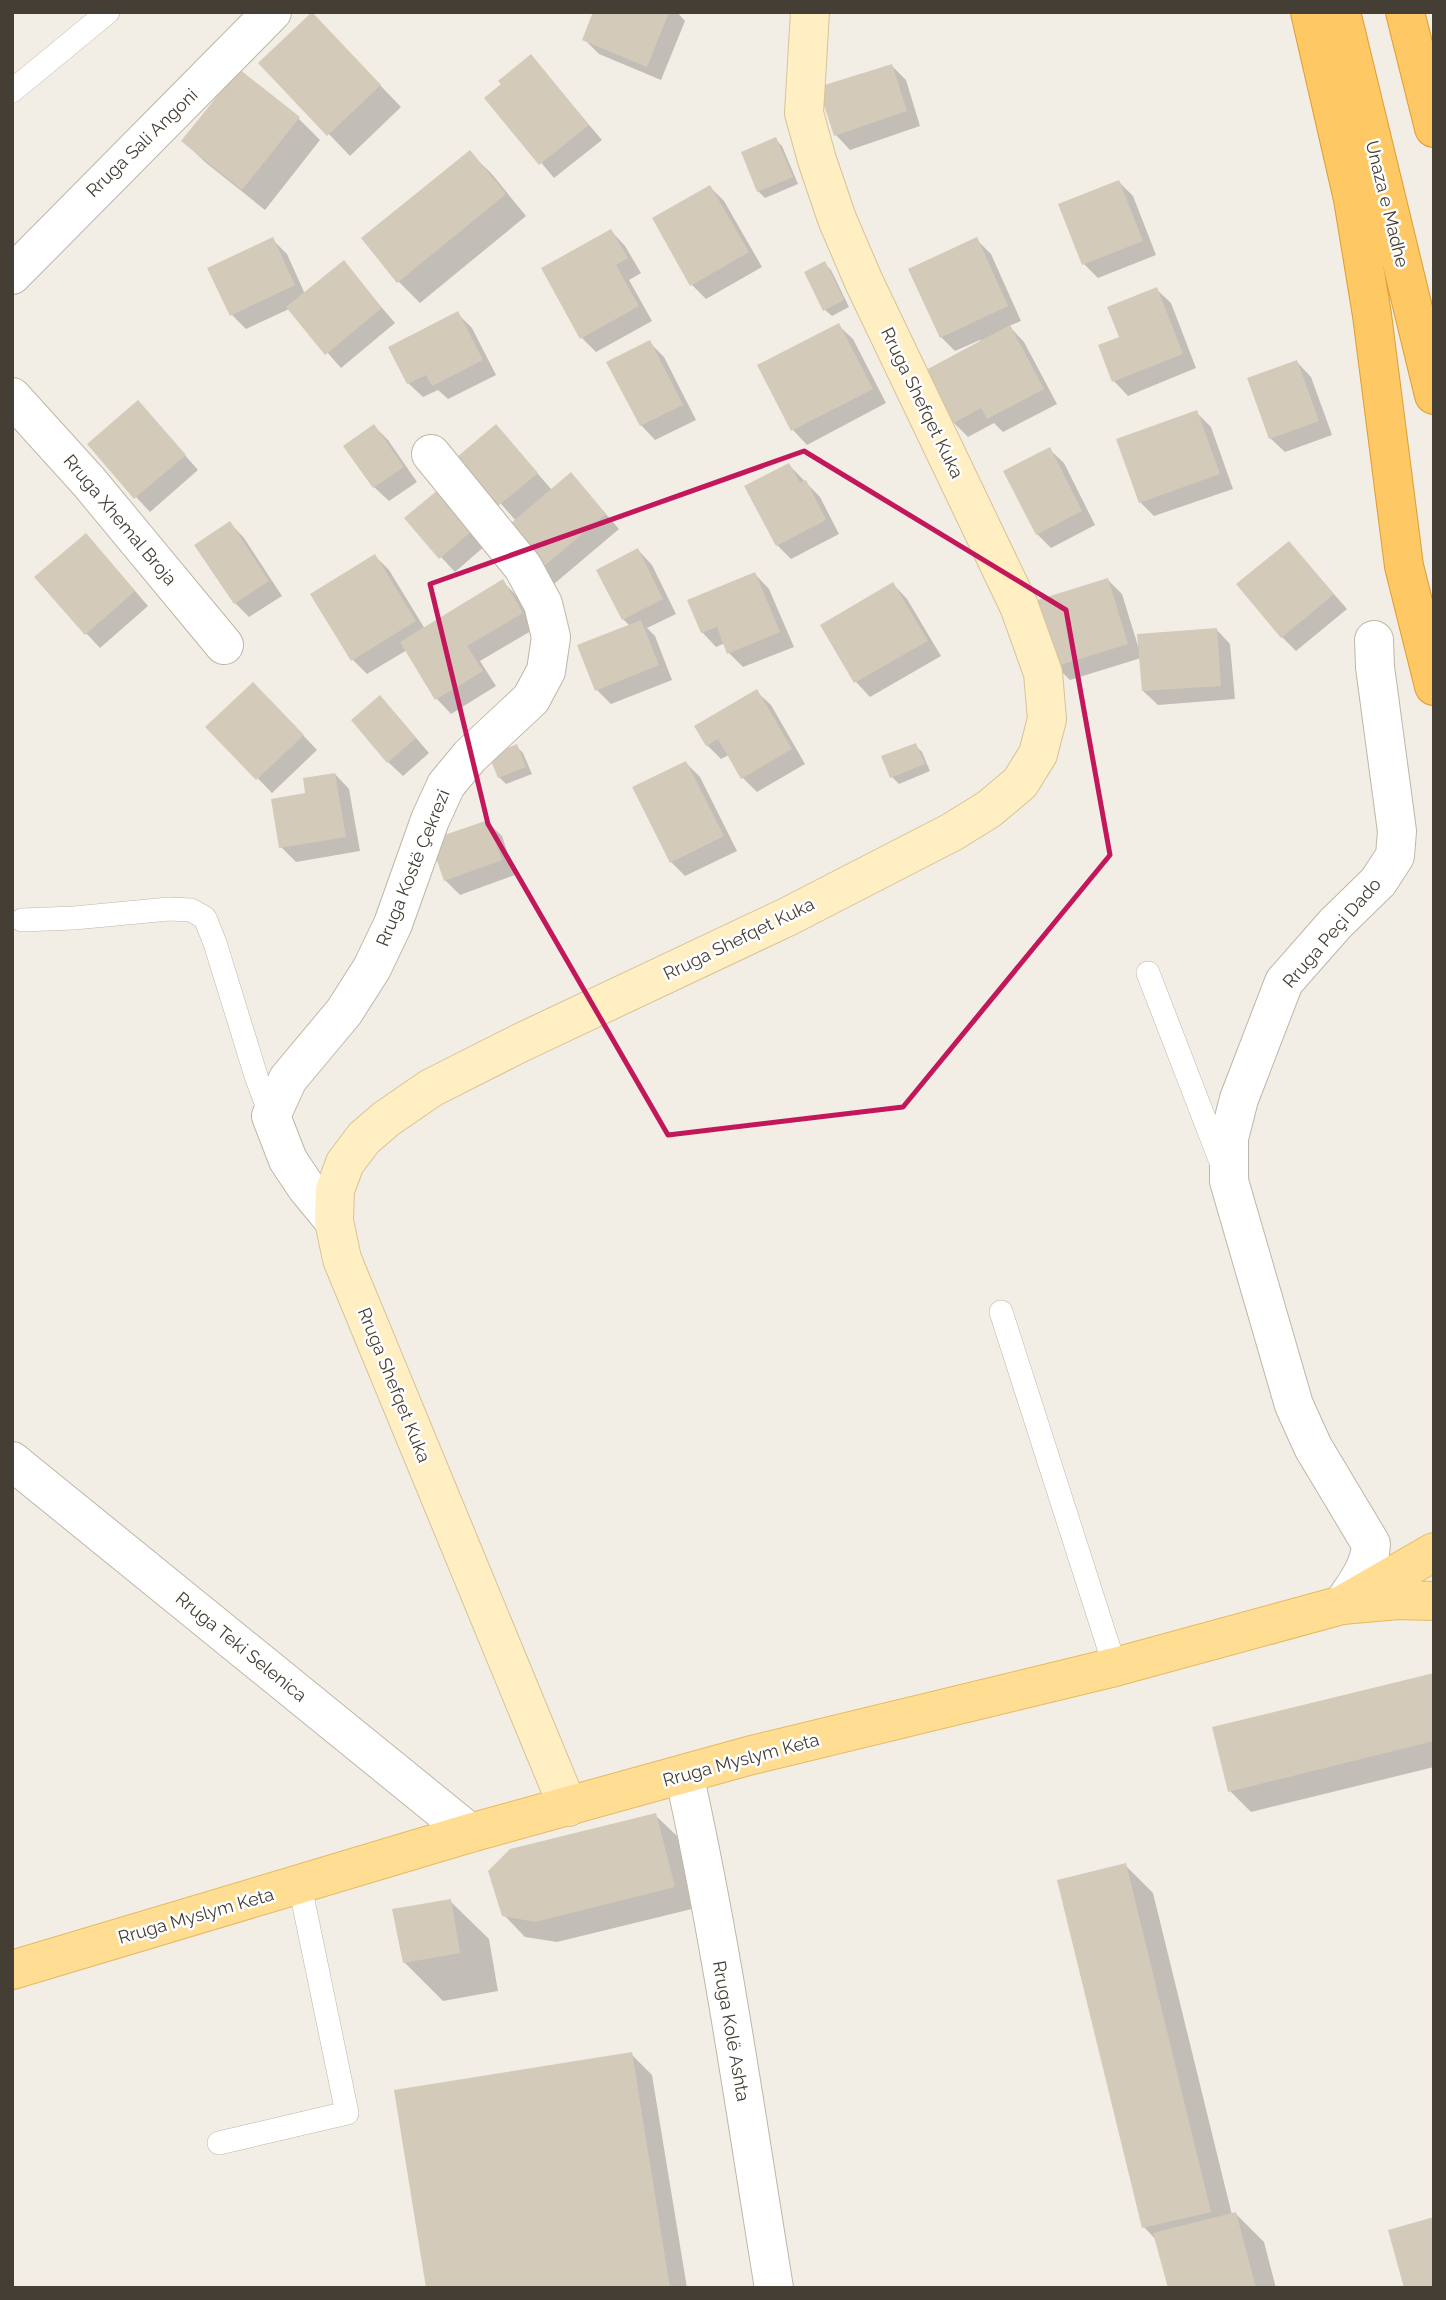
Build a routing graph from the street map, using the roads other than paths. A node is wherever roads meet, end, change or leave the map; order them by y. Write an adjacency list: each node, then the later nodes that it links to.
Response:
1 (108, 12): 7 (lane)
2 (272, 12): 9 (street, Rruga Sali Angoni)
3 (810, 12): 20 (street, Rruga Shefqet Kuka)
4 (1310, 12): 15 (highway)
5 (1341, 12): 10 (highway, Unaza e Madhe)
6 (1405, 12): 8 (highway)
7 (12, 92)
8 (1434, 128)
9 (12, 275)
10 (1434, 395)
11 (12, 397): 14 (street, Rruga Xhemal Broja)
12 (431, 454): 18 (street, Rruga Kostë Çekrezi)
13 (1374, 640): 19 (street, Rruga Peçi Dado)
14 (224, 645)
15 (1434, 686)
16 (22, 920): 18 (lane)
17 (1148, 972): 19 (lane, Rruga Peçi Dado)
18 (271, 1116): 20 (street)
19 (1229, 1181): 25 (street, Rruga Peçi Dado)
20 (334, 1222): 28 (street, Rruga Shefqet Kuka)
21 (1001, 1312): 26 (lane)
22 (12, 1461): 29 (street, Rruga Teki Selenica)
23 (1434, 1552): 25 (main road)
24 (1434, 1601): 25 (main road)
25 (1342, 1605): 26 (main road, Rruga Myslym Keta)
26 (1115, 1667): 27 (main road, Rruga Myslym Keta)
27 (684, 1774): 28 (main road, Rruga Myslym Keta); 33 (street, Rruga Kolë Ashta)
28 (568, 1807): 29 (main road, Rruga Myslym Keta)
29 (470, 1833): 30 (main road, Rruga Myslym Keta)
30 (300, 1885): 31 (main road, Rruga Myslym Keta); 32 (lane)
31 (12, 1970)
32 (219, 2143)
33 (774, 2288)

